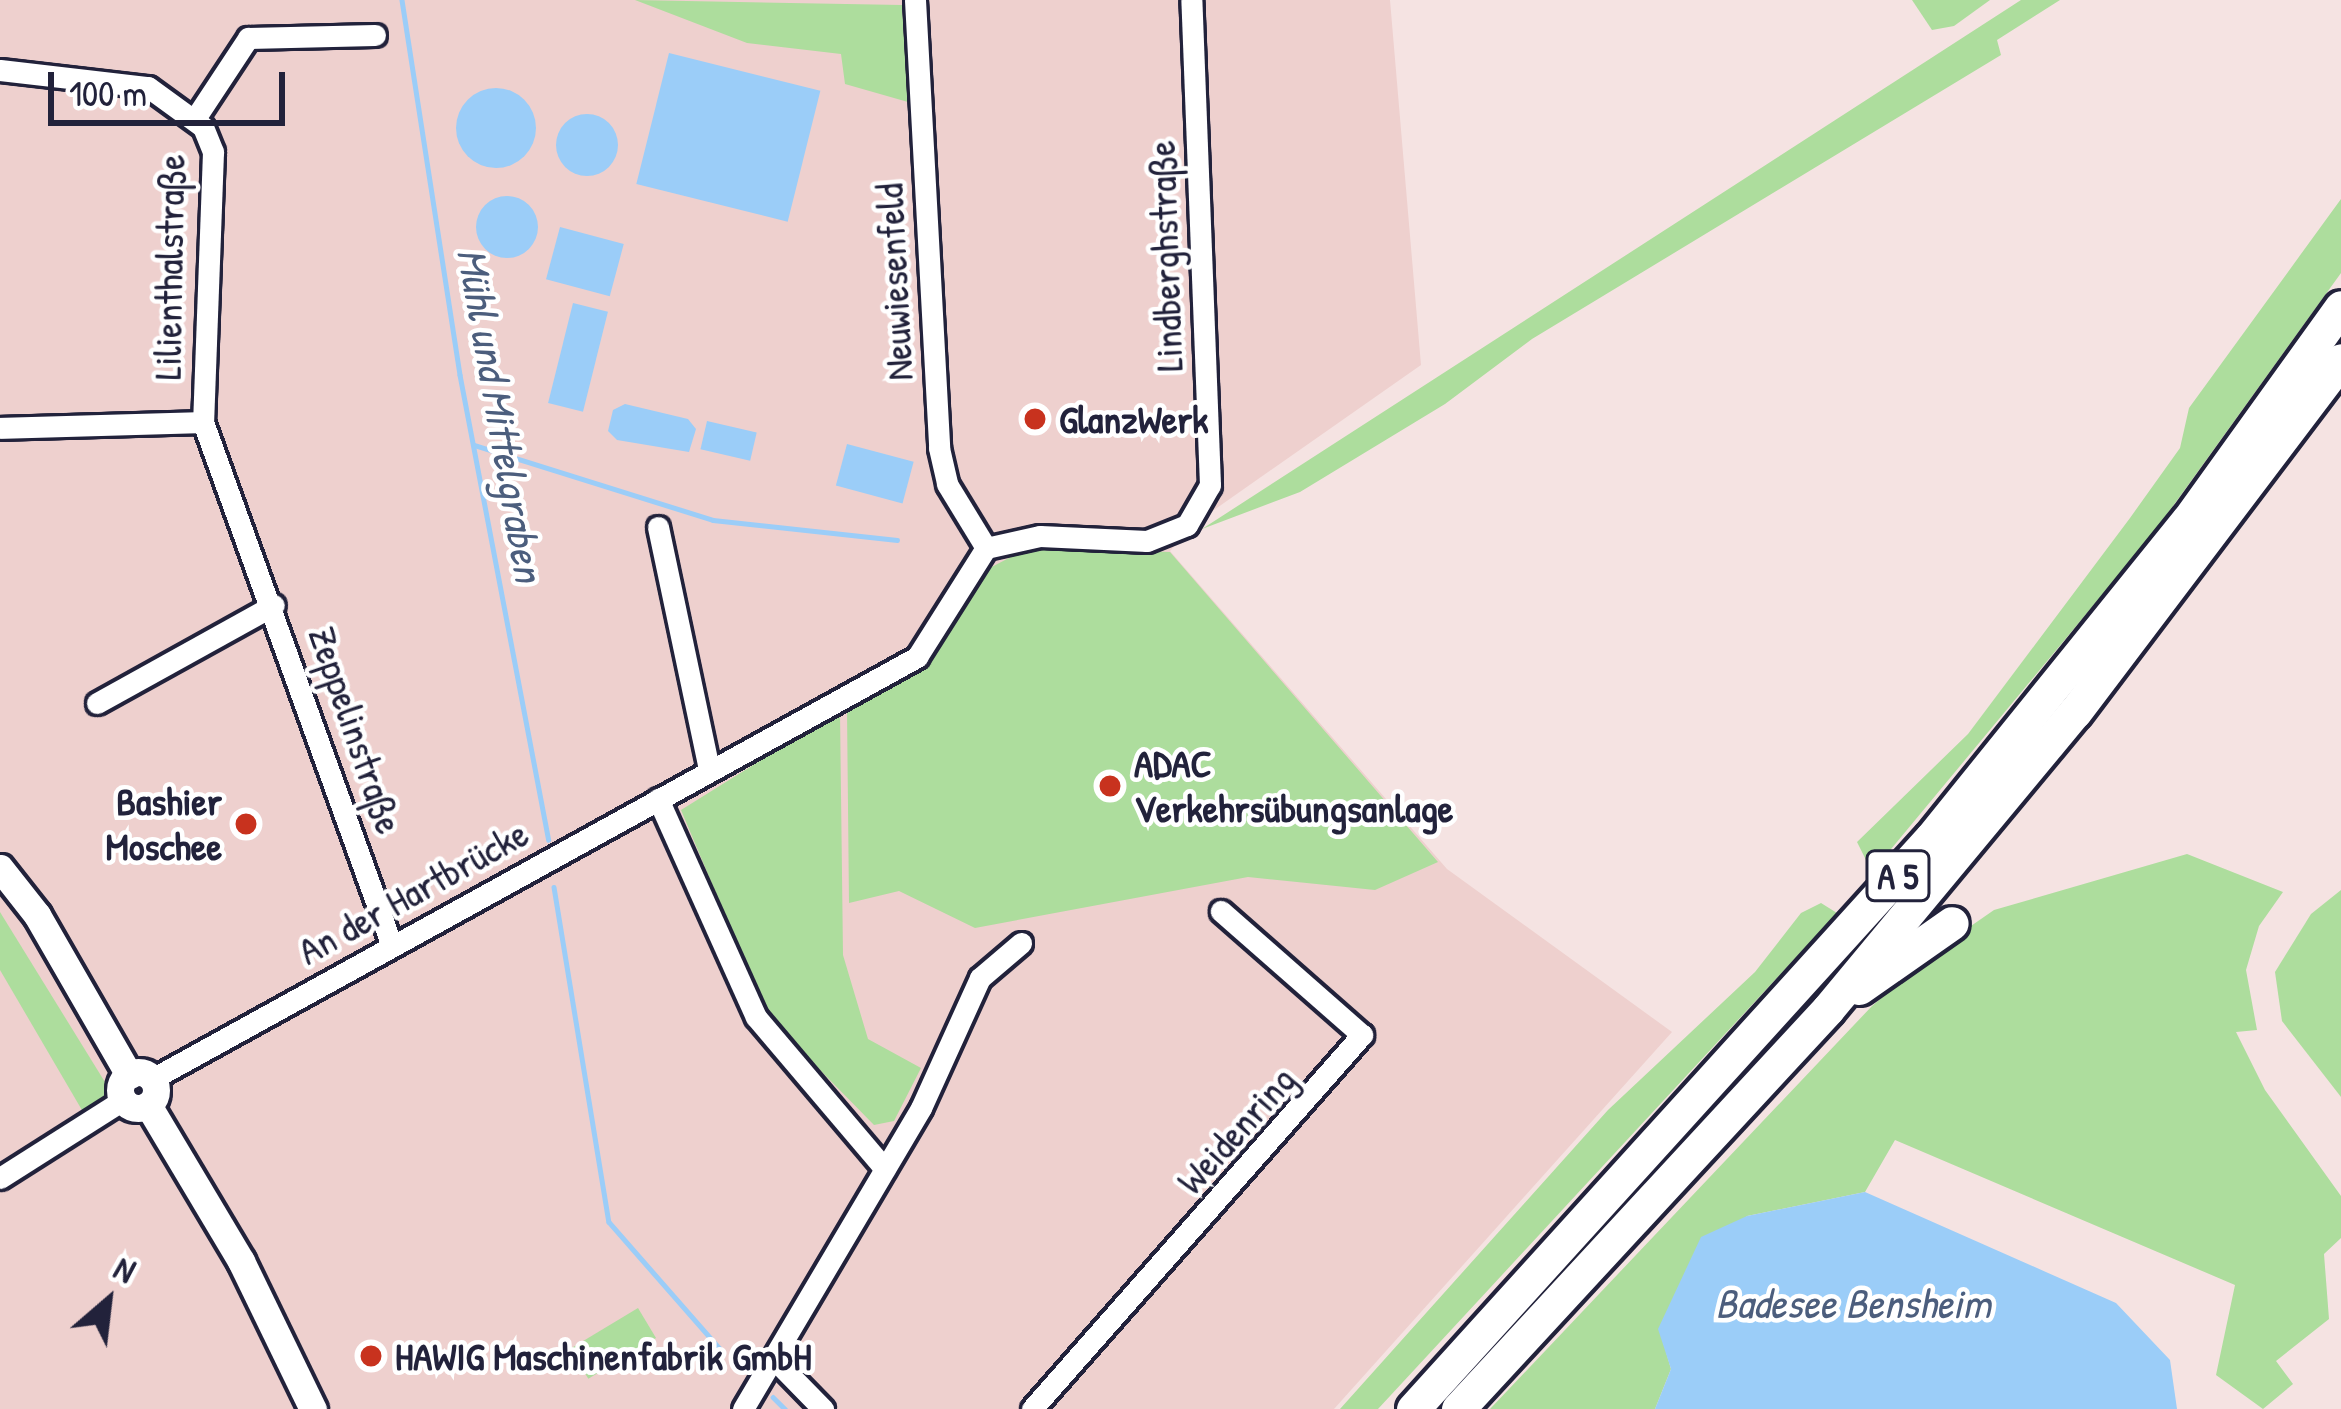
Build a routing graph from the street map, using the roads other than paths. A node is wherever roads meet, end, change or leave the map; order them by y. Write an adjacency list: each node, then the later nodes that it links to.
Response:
1 (915, 0): 11 (street, Neuwiesenfeld)
2 (1191, 0): 11 (street, Lindberghstraße)
3 (375, 35): 5 (street, Lilienthalstraße)
4 (0, 70): 5 (street, Lilienthalstraße)
5 (196, 117): 8 (street, Lilienthalstraße)
6 (2341, 307): 30 (highway, A 5)
7 (2341, 361): 21 (highway, A 5)
8 (203, 422): 9 (street); 12 (street, Zeppelinstraße)
9 (0, 428)
10 (658, 527): 14 (street)
11 (986, 548): 14 (street, An der Hartbrücke)
12 (274, 605): 13 (street, Zeppelinstraße); 20 (street, Zeppelinstraße)
13 (98, 704)
14 (710, 769): 15 (street, An der Hartbrücke)
15 (658, 799): 20 (street, An der Hartbrücke); 23 (street)
16 (0, 868): 22 (main road)
17 (1221, 911): 29 (street, Weidenring)
18 (1952, 923): 21 (highway)
19 (1021, 944): 23 (street)
20 (392, 946): 22 (street, An der Hartbrücke)
21 (1828, 1009): 31 (highway, A 5)
22 (138, 1090): 24 (street, An der Hartbrücke); 26 (main road)
23 (885, 1169): 25 (street)
24 (0, 1178)
25 (775, 1360): 27 (street); 28 (street)
26 (313, 1409)
27 (743, 1409)
28 (823, 1409)
29 (1032, 1409)
30 (1413, 1409)
31 (1458, 1409)

